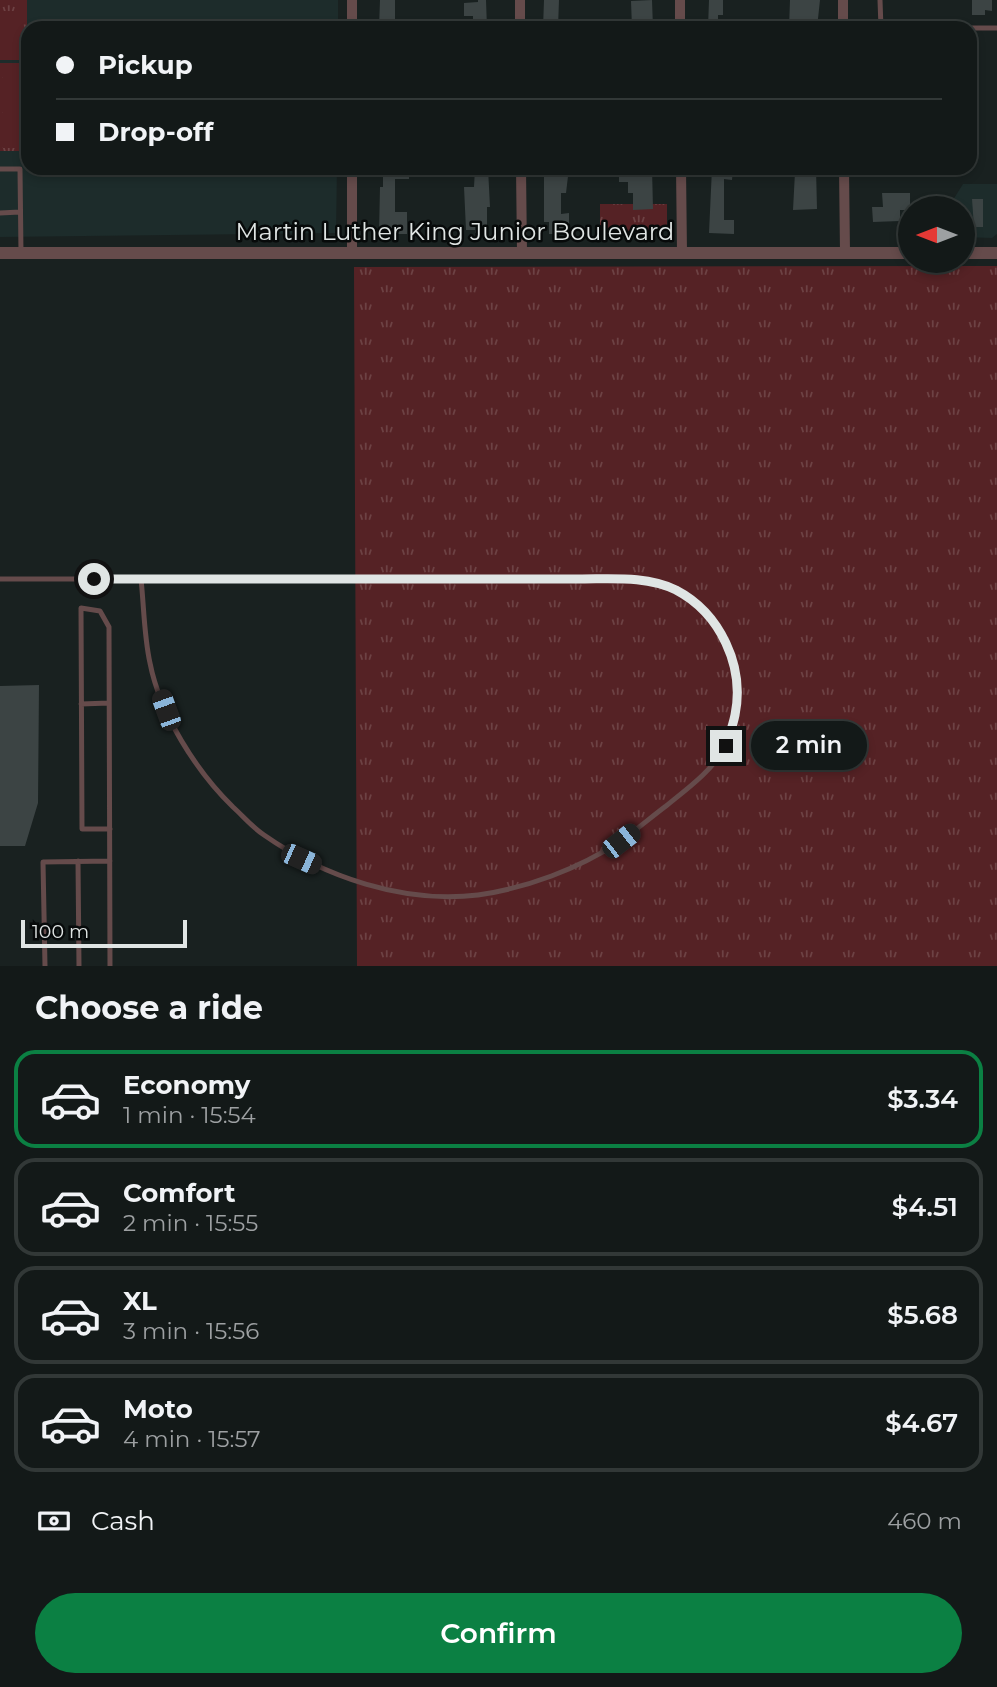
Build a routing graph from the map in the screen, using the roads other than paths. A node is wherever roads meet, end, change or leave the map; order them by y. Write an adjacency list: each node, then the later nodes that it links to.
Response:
1 (352, 0): 6 (street)
2 (520, 0): 7 (street)
3 (680, 0): 8 (street)
4 (844, 0): 9 (street)
5 (880, 0): 10 (lane)
6 (352, 21)
7 (520, 21)
8 (680, 21)
9 (844, 21)
10 (881, 21)
11 (977, 28): 12 (lane)
12 (997, 28)
13 (0, 169): 18 (lane)
14 (352, 175): 22 (street)
15 (522, 175): 23 (street)
16 (681, 175): 24 (street)
17 (844, 175): 25 (street)
18 (20, 212): 19 (lane); 21 (lane)
19 (0, 213)
20 (0, 253): 21 (street, Martin Luther King Junior Boulevard)
21 (21, 253): 22 (street, Martin Luther King Junior Boulevard)
22 (352, 253): 23 (street, Martin Luther King Junior Boulevard)
23 (522, 253): 24 (street, Martin Luther King Junior Boulevard)
24 (682, 253): 25 (street, Martin Luther King Junior Boulevard)
25 (845, 253): 26 (street, Martin Luther King Junior Boulevard)
26 (898, 253)
27 (975, 253): 28 (street)
28 (997, 253)
29 (0, 579): 30 (lane)
30 (141, 579): 30 (lane)
31 (109, 703): 32 (lane); 32 (lane); 33 (lane)
32 (81, 704): 33 (lane)
33 (110, 830): 35 (lane)
34 (78, 861): 35 (lane); 36 (lane); 37 (lane)
35 (110, 861): 38 (lane)
36 (45, 966)
37 (79, 966)
38 (110, 966)

